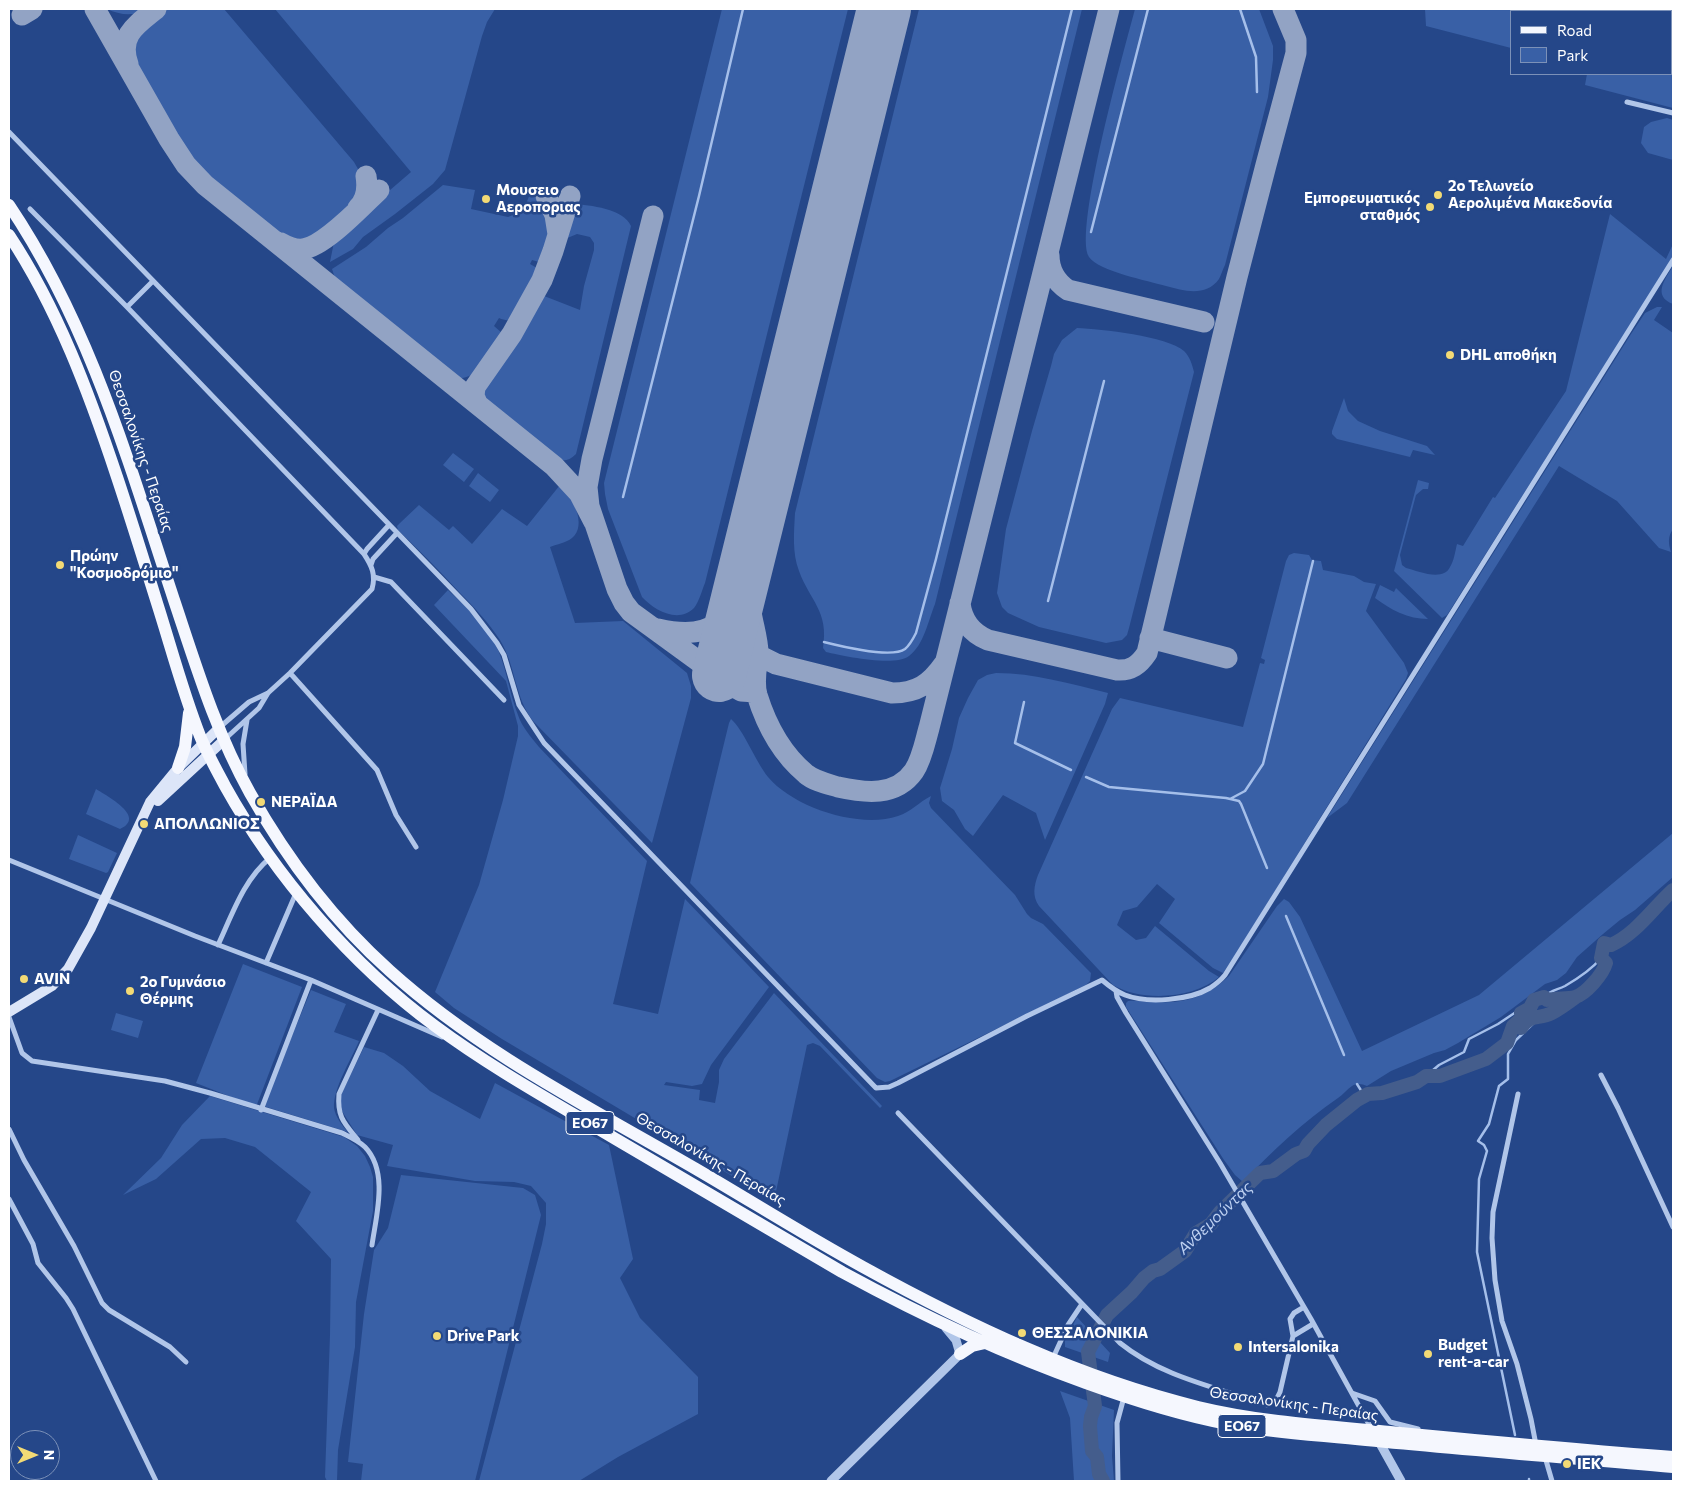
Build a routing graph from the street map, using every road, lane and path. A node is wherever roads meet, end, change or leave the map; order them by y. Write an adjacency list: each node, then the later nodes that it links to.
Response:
1 (1627, 102): 2 (street)
2 (1673, 112)
3 (9, 132): 8 (street)
4 (9, 205): 20 (main road, Θεσσαλονίκης - Περαίας)
5 (30, 209): 9 (street)
6 (9, 235): 18 (main road, Θεσσαλονίκης - Περαίας)
7 (1673, 260): 33 (street)
8 (153, 281): 9 (street); 10 (street)
9 (127, 307): 12 (street)
10 (389, 525): 11 (street); 12 (street)
11 (397, 533): 13 (street); 33 (street)
12 (364, 554): 13 (street)
13 (371, 564): 14 (street)
14 (374, 577): 15 (street); 17 (street)
15 (290, 673): 16 (street); 25 (street)
16 (268, 693): 19 (street); 20 (street)
17 (504, 700)
18 (189, 706): 21 (main road, Θεσσαλονίκης - Περαίας); 22 (main road)
19 (247, 718): 20 (street); 23 (street)
20 (221, 735): 21 (main road); 23 (main road, Θεσσαλονίκης - Περαίας / ΕΟ67)
21 (206, 750): 22 (main road); 24 (main road); 26 (main road, Θεσσαλονίκης - Περαίας / ΕΟ67)
22 (178, 768): 24 (main road)
23 (253, 798): 53 (main road, Θεσσαλονίκης - Περαίας / ΕΟ67)
24 (146, 812): 29 (main road)
25 (416, 847)
26 (271, 857): 28 (main road, Θεσσαλονίκης - Περαίας / ΕΟ67); 30 (street)
27 (9, 860): 29 (street)
28 (297, 891): 31 (street); 36 (main road, Θεσσαλονίκης - Περαίας / ΕΟ67)
29 (105, 899): 30 (street); 35 (main road)
30 (218, 944): 31 (street)
31 (266, 964): 32 (street)
32 (311, 980): 34 (street); 39 (street)
33 (1116, 991): 47 (street)
34 (378, 1010): 36 (street); 42 (street)
35 (10, 1012): 39 (street)
36 (461, 1045): 48 (main road, Θεσσαλονίκης - Περαίας / ΕΟ67)
37 (1601, 1075): 44 (street)
38 (1518, 1094): 61 (street)
39 (261, 1110): 42 (street)
40 (898, 1113): 46 (street)
41 (9, 1129): 54 (street)
42 (359, 1142): 45 (street)
43 (9, 1199): 64 (street)
44 (1673, 1227)
45 (372, 1245)
46 (1082, 1304): 50 (street); 53 (street)
47 (1304, 1308): 49 (street); 50 (street)
48 (943, 1324): 51 (main road, Θεσσαλονίκης - Περαίας / ΕΟ67); 52 (street)
49 (1313, 1324): 50 (street); 57 (street)
50 (1293, 1336)
51 (985, 1343): 52 (main road); 55 (main road, Θεσσαλονίκης - Περαίας / ΕΟ67)
52 (960, 1354): 65 (street)
53 (1053, 1358): 55 (main road, Θεσσαλονίκης - Περαίας / ΕΟ67)
54 (186, 1362)
55 (1067, 1370): 56 (main road, Θεσσαλονίκης - Περαίας / ΕΟ67)
56 (1110, 1386): 58 (main road, Θεσσαλονίκης - Περαίας / ΕΟ67); 59 (main road, Θεσσαλονίκης - Περαίας / ΕΟ67)
57 (1352, 1393): 59 (street); 60 (street)
58 (1124, 1396): 59 (main road, Θεσσαλονίκης - Περαίας / ΕΟ67); 66 (street)
59 (1376, 1436): 60 (main road, Θεσσαλονίκης - Περαίας / ΕΟ67); 61 (main road, Θεσσαλονίκης - Περαίας / ΕΟ67); 67 (street)
60 (1469, 1440): 61 (main road, Θεσσαλονίκης - Περαίας / ΕΟ67)
61 (1536, 1451): 62 (main road, Θεσσαλονίκης - Περαίας / ΕΟ67); 63 (main road, Θεσσαλονίκης - Περαίας / ΕΟ67); 68 (street)
62 (1673, 1458)
63 (1673, 1467)
64 (156, 1481)
65 (831, 1481)
66 (1118, 1481)
67 (1401, 1481)
68 (1552, 1481)

